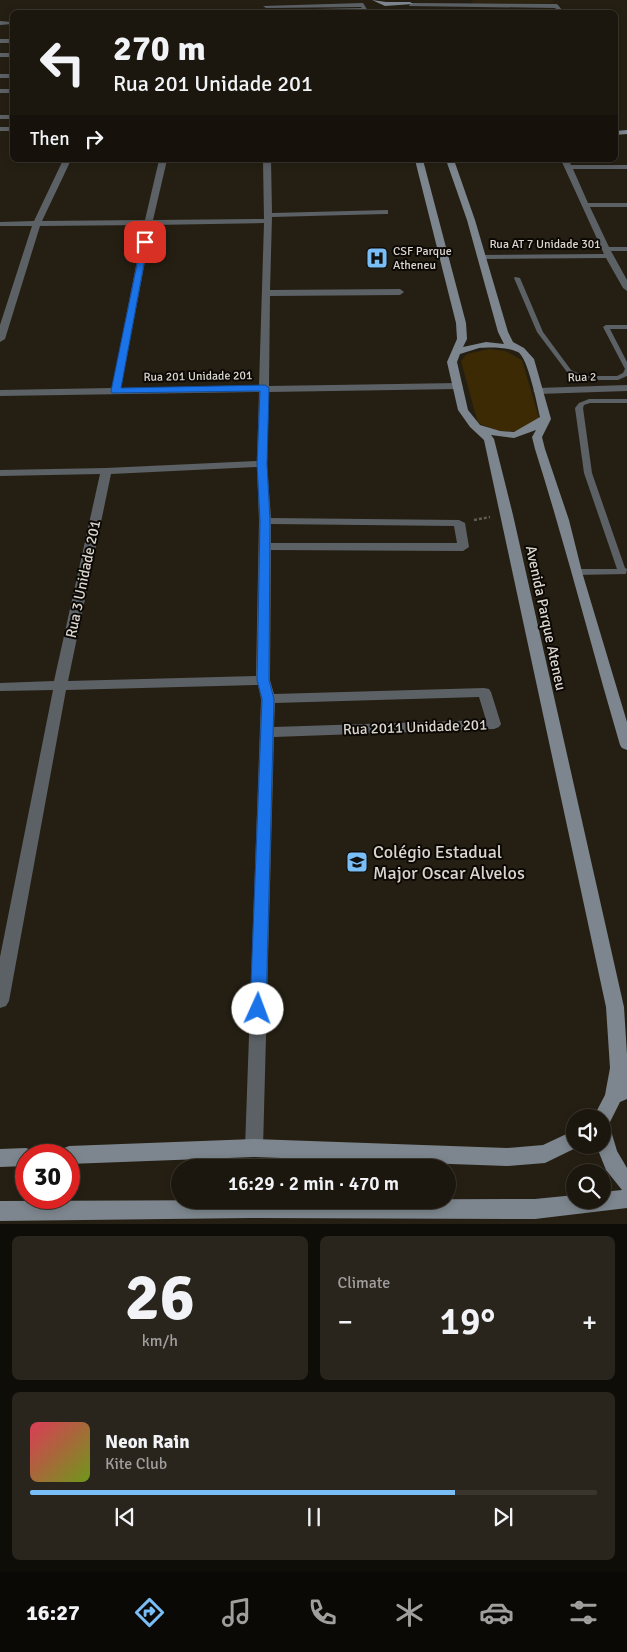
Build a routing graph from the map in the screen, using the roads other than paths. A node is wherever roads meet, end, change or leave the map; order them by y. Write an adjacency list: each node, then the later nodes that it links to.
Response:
1 (377, 2): 2 (street); 5 (street)
2 (411, 3): 3 (street)
3 (482, 6): 6 (street); 7 (street)
4 (267, 7): 4 (street)
5 (382, 10)
6 (485, 10)
7 (560, 10)
8 (66, 162): 21 (street)
9 (163, 162): 19 (street)
10 (266, 162): 18 (street)
11 (420, 162): 32 (street, Avenida Parque Ateneu)
12 (451, 162): 24 (street)
13 (566, 164): 14 (street); 15 (street, Rua AT 7 Unidade 301)
14 (627, 167)
15 (586, 205): 16 (street); 23 (street, Rua AT 7 Unidade 301)
16 (627, 205)
17 (385, 212): 18 (street)
18 (267, 218): 19 (street); 28 (street)
19 (148, 223): 21 (street); 37 (street)
20 (0, 224): 21 (street)
21 (37, 224): 30 (street)
22 (627, 249): 23 (street)
23 (608, 253): 24 (street, Rua AT 7 Unidade 301); 26 (street, Rua AT 7 Unidade 301)
24 (482, 257): 31 (street)
25 (517, 278): 33 (lane)
26 (627, 288)
27 (400, 292): 28 (street)
28 (266, 293): 35 (street)
29 (627, 326): 33 (lane)
30 (0, 339)
31 (521, 350): 32 (street); 38 (street)
32 (456, 352): 34 (street, Avenida Parque Ateneu)
33 (627, 370)
34 (458, 386): 35 (street, Rua 201 Unidade 201); 42 (street, Avenida Parque Ateneu)
35 (265, 388): 37 (street, Rua 201 Unidade 201); 43 (street)
36 (627, 388): 38 (street, Rua 2)
37 (116, 391): 39 (street, Rua 201 Unidade 201)
38 (538, 391): 41 (street)
39 (0, 393)
40 (627, 401): 48 (lane)
41 (546, 419): 42 (street); 49 (street)
42 (474, 425): 58 (street, Avenida Parque Ateneu)
43 (262, 464): 44 (street); 46 (street)
44 (106, 471): 45 (street); 51 (street, Rua 3 Unidade 201)
45 (0, 473)
46 (265, 521): 47 (street); 47 (street)
47 (264, 546): 50 (street)
48 (625, 571): 49 (lane)
49 (576, 572): 54 (street)
50 (263, 680): 51 (street); 53 (street)
51 (60, 686): 52 (street); 57 (street, Rua 3 Unidade 201)
52 (0, 687)
53 (268, 699): 55 (street); 55 (street, Rua 2011 Unidade 201)
54 (625, 724): 56 (street)
55 (266, 732): 61 (street)
56 (627, 744)
57 (0, 1001)
58 (621, 1093): 59 (street, Avenida Parque Ateneu)
59 (610, 1109)
60 (566, 1143): 61 (street)
61 (254, 1148): 63 (street)
62 (608, 1154): 66 (street)
63 (80, 1155)
64 (15, 1157): 65 (street)
65 (0, 1158)
66 (627, 1183)
67 (627, 1199): 68 (street)
68 (0, 1211)

